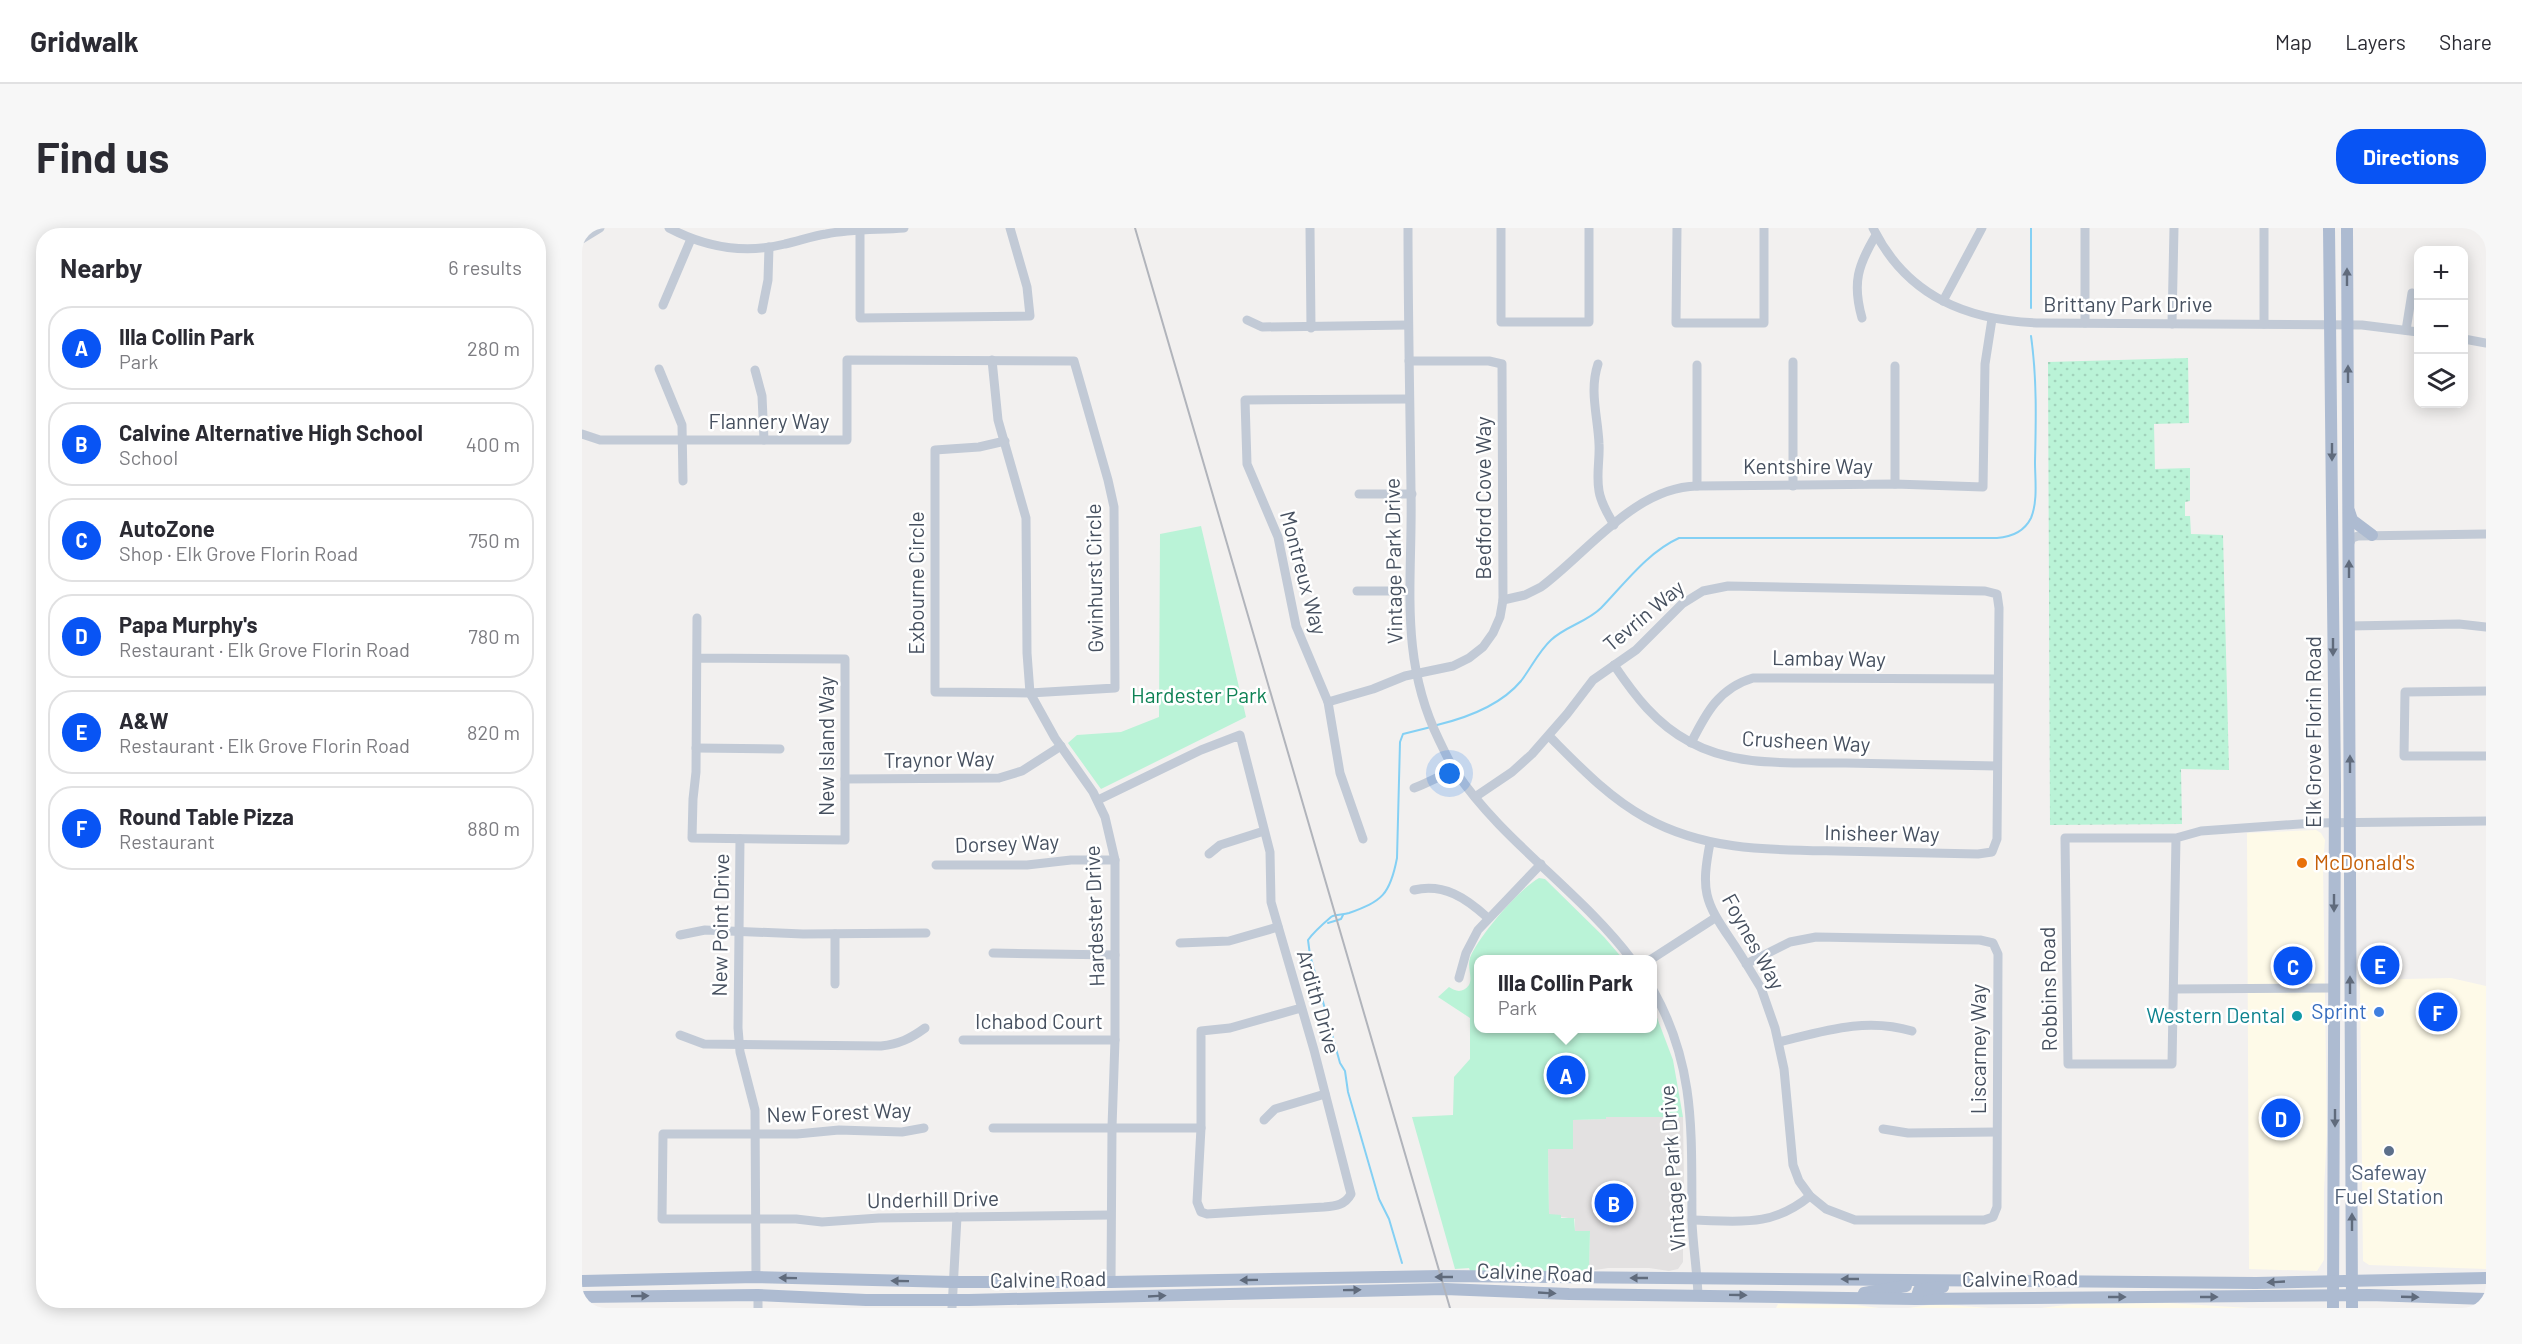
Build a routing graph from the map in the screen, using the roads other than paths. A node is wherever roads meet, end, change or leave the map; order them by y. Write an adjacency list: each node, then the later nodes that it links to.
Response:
1 (600, 228): 19 (street)
2 (669, 228): 20 (street)
3 (904, 228): 17 (street)
4 (1010, 228): 17 (street)
5 (1310, 228): 35 (street)
6 (1408, 228): 32 (street, Vintage Park Drive)
7 (1501, 228): 8 (street)
8 (1589, 228)
9 (1677, 228): 10 (street)
10 (1764, 228)
11 (1982, 228): 23 (street)
12 (2085, 228): 29 (street)
13 (2174, 228): 30 (street)
14 (2264, 228): 31 (street)
15 (2330, 228): 33 (main road, Elk Grove Florin Road)
16 (2347, 228): 34 (main road, Elk Grove Florin Road, one-way to 16)
17 (860, 229): 21 (street)
18 (1874, 232): 23 (street, Brittany Park Drive); 26 (street)
19 (582, 239)
20 (691, 239): 21 (street); 24 (street)
21 (769, 247): 25 (street)
22 (2412, 293): 36 (street)
23 (1943, 301): 27 (street, Brittany Park Drive)
24 (663, 305)
25 (762, 310)
26 (1862, 318)
27 (1992, 319): 29 (street, Brittany Park Drive); 54 (street, Kentshire Way)
28 (1247, 320): 35 (street)
29 (2085, 323): 30 (street, Brittany Park Drive)
30 (2172, 324): 31 (street, Brittany Park Drive)
31 (2264, 324): 33 (street, Brittany Park Drive)
32 (1408, 326): 35 (street); 41 (street, Vintage Park Drive)
33 (2330, 326): 34 (street, Brittany Park Drive); 91 (main road, Elk Grove Florin Road, one-way to 91)
34 (2347, 326): 36 (street, Brittany Park Drive); 59 (main road, Elk Grove Florin Road, one-way to 34)
35 (1311, 328)
36 (2406, 330): 37 (street, Brittany Park Drive)
37 (2414, 331)
38 (2468, 340): 39 (street)
39 (2486, 343)
40 (992, 360): 51 (street, Flannery Way); 52 (street, Hardester Drive); 76 (street, Gwinhurst Circle)
41 (1409, 361): 48 (street, Vintage Park Drive); 67 (street, Bedford Cove Way)
42 (1793, 362): 56 (street)
43 (1598, 364): 60 (street)
44 (1697, 365): 55 (street)
45 (1895, 366): 54 (street)
46 (659, 369): 50 (street)
47 (756, 370): 51 (street)
48 (1409, 399): 58 (street, Vintage Park Drive); 77 (street, Montreux Way)
49 (582, 434): 50 (street, Flannery Way)
50 (684, 440): 51 (street, Flannery Way); 53 (street)
51 (764, 440)
52 (1005, 441): 76 (street, Hardester Drive); 76 (street, Exbourne Circle)
53 (683, 481)
54 (1895, 484): 56 (street, Kentshire Way)
55 (1697, 486): 56 (street, Kentshire Way); 60 (street, Kentshire Way)
56 (1793, 486)
57 (1359, 494): 58 (street)
58 (1412, 494): 65 (street, Vintage Park Drive)
59 (2348, 509): 62 (main road); 63 (main road, Elk Grove Florin Road)
60 (1614, 525): 67 (street, Kentshire Way)
61 (2486, 534): 62 (street)
62 (2372, 535): 63 (street)
63 (2349, 545): 69 (main road, Elk Grove Florin Road, one-way to 63)
64 (1357, 591): 65 (street)
65 (1408, 591): 73 (street, Vintage Park Drive)
66 (1997, 594): 72 (street, Tevrin Way); 74 (street, Inisheer Way)
67 (1503, 600): 73 (street, Bedford Cove Way)
68 (697, 618): 71 (street, New Point Drive)
69 (2349, 626): 70 (street); 92 (main road, Elk Grove Florin Road, one-way to 69)
70 (2486, 627)
71 (697, 658): 81 (street, New Point Drive); 86 (street, New Island Way)
72 (1614, 665): 78 (street, Tevrin Way); 79 (street, Crusheen Way)
73 (1415, 673): 77 (street, Bedford Cove Way); 85 (street, Vintage Park Drive)
74 (1998, 679): 79 (street, Lambay Way); 84 (street, Inisheer Way)
75 (2486, 691): 83 (street)
76 (1030, 693): 80 (street, Hardester Drive)
77 (1328, 702): 96 (street)
78 (1549, 736): 88 (street, Tevrin Way); 97 (street, Inisheer Way)
79 (1691, 742): 84 (street, Crusheen Way)
80 (1061, 746): 86 (street, Traynor Way); 89 (street, Hardester Drive)
81 (696, 748): 82 (street); 95 (street, New Point Drive)
82 (780, 749)
83 (2486, 756)
84 (1996, 766): 97 (street, Inisheer Way)
85 (1455, 771): 87 (street); 88 (street, Vintage Park Drive)
86 (845, 779): 95 (street, New Island Way)
87 (1414, 788)
88 (1475, 797): 100 (street, Vintage Park Drive)
89 (1098, 801): 93 (street, Ardith Drive); 99 (street, Hardester Drive)
90 (2486, 821): 92 (street, Robbins Road)
91 (2335, 823): 92 (street, Robbins Road); 94 (street, Robbins Road); 118 (main road, Elk Grove Florin Road, one-way to 118)
92 (2350, 823): 131 (main road, Elk Grove Florin Road, one-way to 92)
93 (1264, 831): 98 (street); 105 (street, Ardith Drive)
94 (2175, 838): 119 (street, Robbins Road); 119 (street, Robbins Road)
95 (740, 839): 106 (street, New Point Drive)
96 (1363, 839)
97 (1710, 843): 104 (street, Foynes Way)
98 (1209, 854)
99 (1115, 860): 101 (street, Dorsey Way); 112 (street, Hardester Drive)
100 (1541, 864): 103 (street); 113 (street, Vintage Park Drive)
101 (936, 865)
102 (1414, 890): 103 (street)
103 (1488, 918): 116 (street)
104 (1715, 918): 114 (street); 115 (street, Foynes Way)
105 (1278, 927): 110 (street); 121 (street, Ardith Drive)
106 (739, 930): 108 (street); 109 (street); 128 (street, New Point Drive)
107 (926, 933): 108 (street)
108 (835, 934): 117 (street)
109 (680, 935)
110 (1180, 943)
111 (993, 953): 112 (street)
112 (1115, 955): 126 (street, Hardester Drive)
113 (1628, 955)
114 (1657, 955)
115 (1746, 964): 127 (street, Foynes Way); 138 (street, Liscarney Way)
116 (1459, 978)
117 (835, 984)
118 (2333, 988): 119 (street); 129 (main road, Elk Grove Florin Road)
119 (2174, 989)
120 (1657, 999): 144 (street, Vintage Park Drive)
121 (1301, 1008): 130 (street, Ardith Drive); 136 (street)
122 (925, 1028): 128 (street)
123 (1912, 1031): 127 (street)
124 (680, 1035): 128 (street)
125 (963, 1040): 126 (street, Ichabod Court)
126 (1115, 1040): 133 (street, Hardester Drive)
127 (1779, 1042): 140 (street, Foynes Way)
128 (739, 1044): 139 (street, New Point Drive)
129 (2336, 1077): 131 (main road); 150 (main road, Elk Grove Florin Road, one-way to 150)
130 (1325, 1094): 132 (street); 136 (street, Ardith Drive)
131 (2351, 1108): 151 (main road, Elk Grove Florin Road, one-way to 131)
132 (1264, 1120)
133 (1112, 1127): 135 (street); 136 (street); 141 (street, Hardester Drive)
134 (924, 1128): 139 (street, New Forest Way)
135 (993, 1128)
136 (1200, 1128)
137 (1883, 1129): 138 (street)
138 (1996, 1132): 140 (street, Liscarney Way)
139 (755, 1134): 143 (street, New Point Drive); 143 (street, New Forest Way)
140 (1810, 1197): 144 (street)
141 (1110, 1215): 142 (street, Underhill Drive); 154 (street, Hardester Drive)
142 (957, 1217): 143 (street, Underhill Drive); 153 (street)
143 (755, 1219): 145 (street, New Point Drive)
144 (1692, 1220): 146 (street, Vintage Park Drive)
145 (756, 1277): 152 (main road, Calvine Road); 153 (main road, Calvine Road, one-way to 145)
146 (1697, 1278): 148 (main road, Calvine Road, one-way to 146); 154 (main road, Calvine Road, one-way to 154); 158 (street, Vintage Park Drive)
147 (2486, 1278): 151 (main road, Calvine Road)
148 (1913, 1280): 149 (main road, Calvine Road); 160 (main road)
149 (1970, 1280): 155 (main road, Calvine Road); 162 (main road)
150 (2335, 1280): 151 (main road, Calvine Road); 155 (main road, Calvine Road, one-way to 155); 165 (main road, Elk Grove Florin Road)
151 (2352, 1280): 166 (main road, Elk Grove Florin Road)
152 (582, 1281)
153 (953, 1282): 154 (main road, Calvine Road); 167 (street)
154 (1111, 1282)
155 (2115, 1282): 161 (main road)
156 (2486, 1287): 163 (main road)
157 (758, 1295): 159 (main road, Calvine Road, one-way to 157); 167 (main road, Calvine Road); 168 (street)
158 (1698, 1295): 160 (main road, Calvine Road, one-way to 160); 167 (main road, Calvine Road, one-way to 158)
159 (582, 1297)
160 (1852, 1298): 162 (main road, Calvine Road)
161 (2058, 1298): 162 (main road, Calvine Road); 165 (main road, Calvine Road, one-way to 165)
162 (1916, 1299)
163 (2460, 1299): 164 (main road, Calvine Road); 166 (main road, Calvine Road, one-way to 163)
164 (2486, 1299)
165 (2334, 1302): 166 (main road, Calvine Road)
166 (2352, 1302)
167 (952, 1304)
168 (758, 1308)

